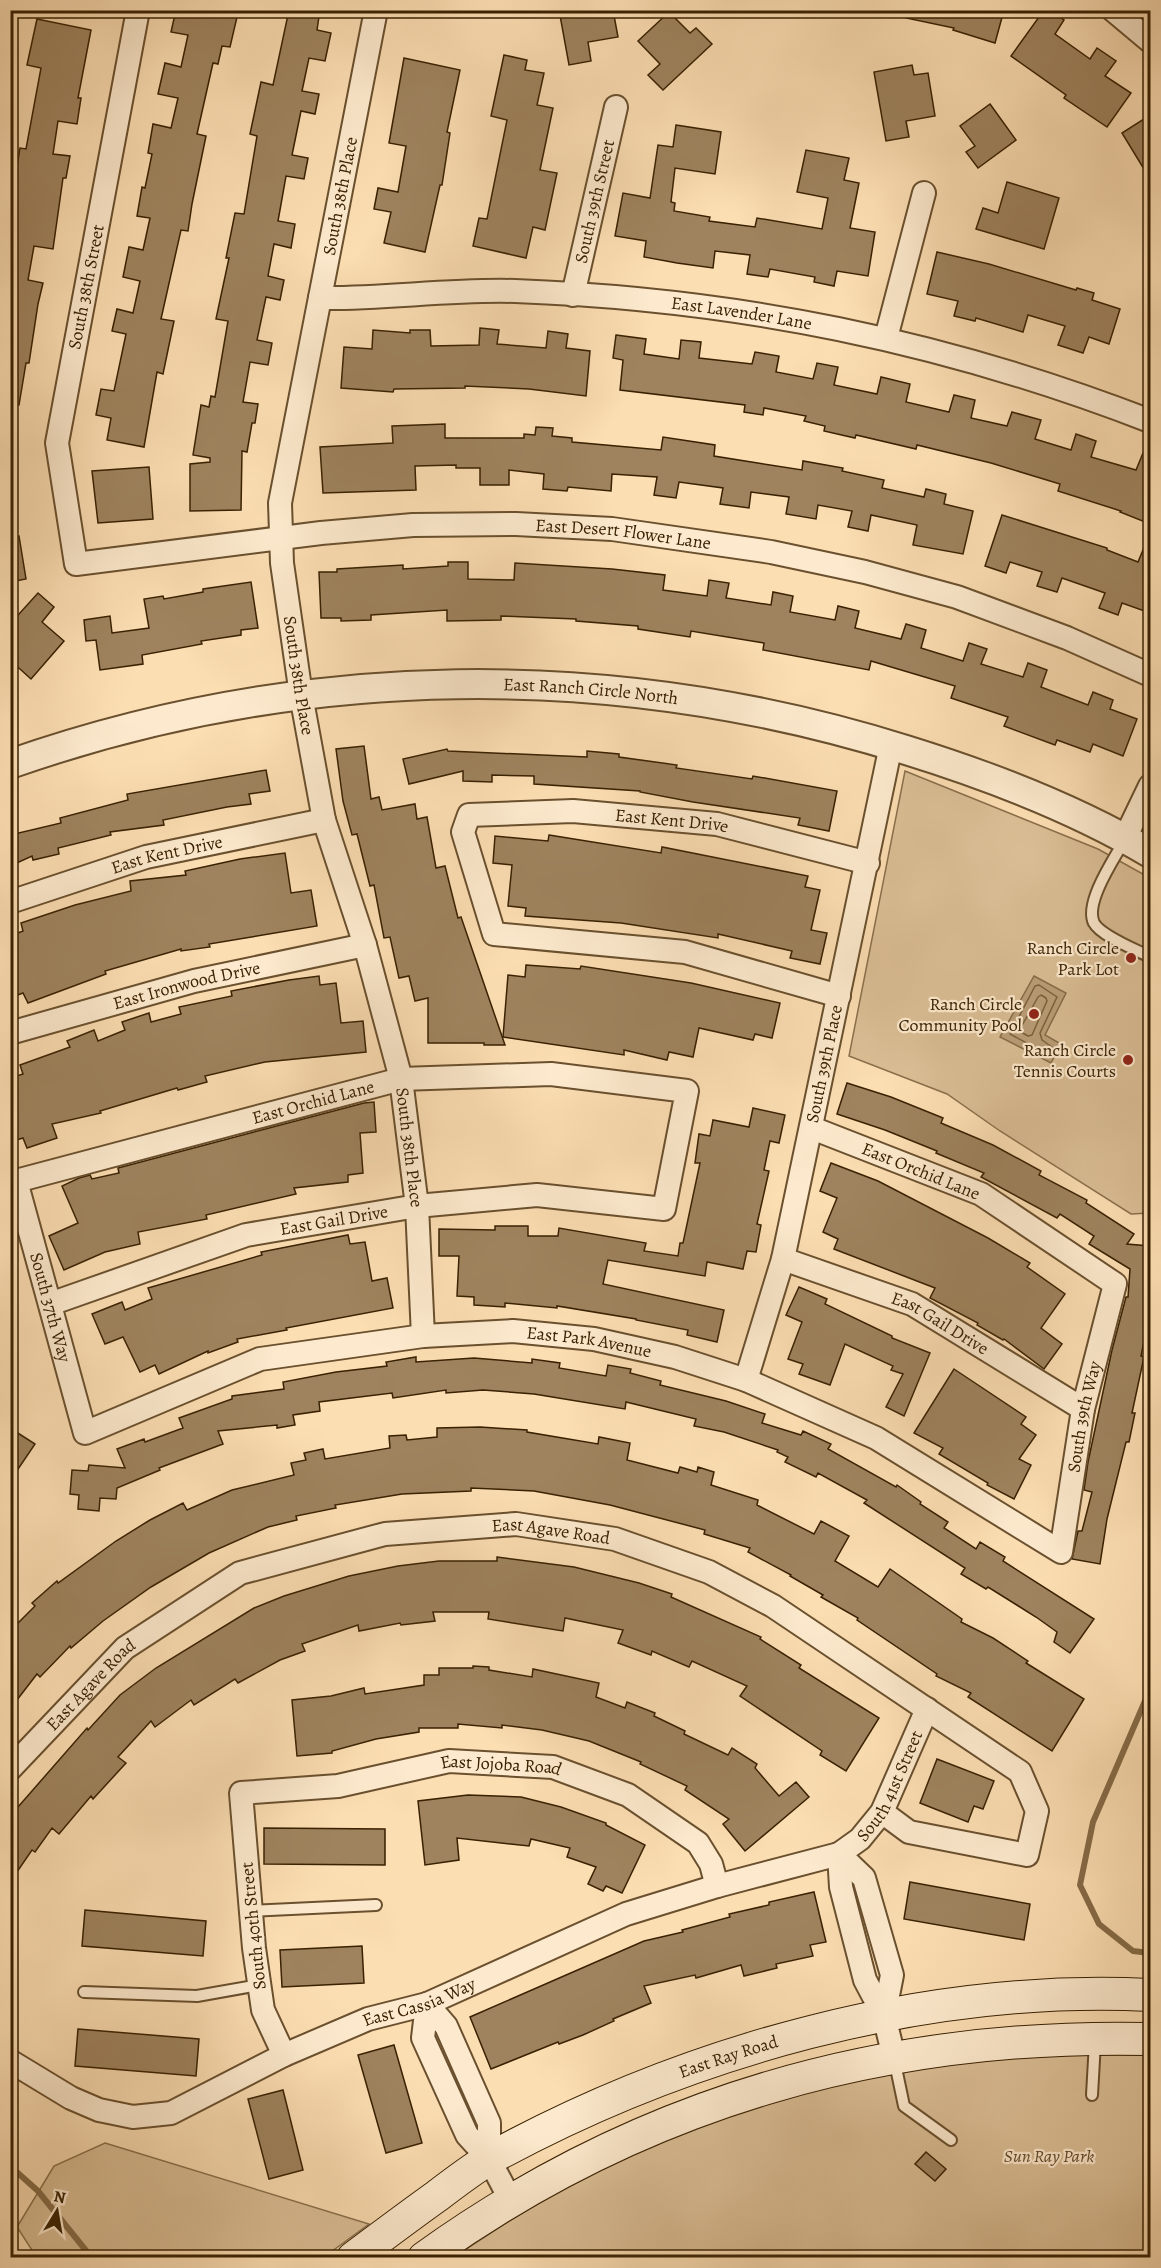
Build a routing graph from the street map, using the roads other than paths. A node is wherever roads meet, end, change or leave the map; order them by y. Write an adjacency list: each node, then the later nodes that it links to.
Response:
1 (138, 10): 12 (street, South 38th Street)
2 (376, 10): 8 (street, South 38th Place)
3 (1113, 10): 4 (street)
4 (1150, 41)
5 (616, 107): 7 (street, South 39th Street)
6 (924, 193): 9 (street)
7 (573, 295): 8 (street, East Lavender Lane); 9 (street, East Lavender Lane)
8 (320, 298): 11 (street, South 38th Place)
9 (886, 338): 10 (street, East Lavender Lane)
10 (1150, 421)
11 (280, 539): 12 (street, East Desert Flower Lane); 13 (street, East Desert Flower Lane); 14 (street, South 38th Place)
12 (76, 564)
13 (1150, 675)
14 (301, 695): 15 (street, East Ranch Circle North); 16 (street, East Ranch Circle North); 18 (street, South 38th Place)
15 (891, 745): 19 (street, East Ranch Circle North); 21 (street, South 39th Place)
16 (10, 764)
17 (1150, 786): 19 (street)
18 (324, 820): 22 (street, East Kent Drive); 23 (street, South 38th Place)
19 (1125, 838): 20 (street, East Ranch Circle North); 24 (lane)
20 (1150, 853)
21 (868, 863): 25 (street, South 39th Place); 25 (street, East Kent Drive)
22 (10, 902)
23 (365, 945): 26 (street, East Ironwood Drive); 27 (street, South 38th Place)
24 (1150, 957)
25 (838, 996): 28 (street, South 39th Place)
26 (10, 1033)
27 (401, 1078): 29 (street, East Orchid Lane); 30 (street, South 38th Place); 31 (street, East Orchid Lane)
28 (812, 1128): 32 (street, South 39th Place); 33 (street, East Orchid Lane)
29 (16, 1181): 34 (street, South 37th Way)
30 (417, 1206): 31 (street, East Gail Drive); 34 (street, East Gail Drive); 35 (street, South 38th Place)
31 (664, 1209)
32 (783, 1259): 36 (street, South 39th Place); 37 (street, East Gail Drive)
33 (1115, 1284): 37 (street, South 39th Way)
34 (50, 1304): 38 (street, South 37th Way)
35 (423, 1336): 36 (street, East Park Avenue); 38 (street, East Park Avenue)
36 (746, 1380): 39 (street, East Park Avenue)
37 (1083, 1409): 39 (street, South 39th Way)
38 (85, 1433)
39 (1061, 1552)
40 (927, 1709): 41 (street, East Agave Road); 43 (street, South 41st Street); 43 (street, East Agave Road)
41 (10, 1769)
42 (240, 1793): 45 (street, East Jojoba Road); 47 (street, South 40th Street)
43 (882, 1812): 44 (street, South 41st Street)
44 (839, 1854): 45 (street, East Cassia Way); 52 (street, South 41st Street)
45 (717, 1886): 51 (street, East Cassia Way)
46 (376, 1905): 47 (lane)
47 (250, 1911): 48 (street, South 40th Street)
48 (259, 1985): 49 (lane); 55 (street, South 40th Street)
49 (84, 1992)
50 (1150, 1995): 52 (main road, East Ray Road)
51 (427, 2004): 55 (street, East Cassia Way); 60 (street)
52 (884, 2016): 56 (street, South 41st Street); 60 (main road, East Ray Road)
53 (1095, 2038): 54 (main road); 56 (main road); 58 (lane)
54 (1150, 2039)
55 (284, 2055): 57 (street, East Cassia Way)
56 (894, 2056): 59 (lane); 61 (main road)
57 (10, 2061)
58 (1092, 2095)
59 (951, 2140)
60 (489, 2159): 61 (street); 62 (main road, East Ray Road)
61 (511, 2201): 63 (main road)
62 (353, 2258)
63 (424, 2258)

